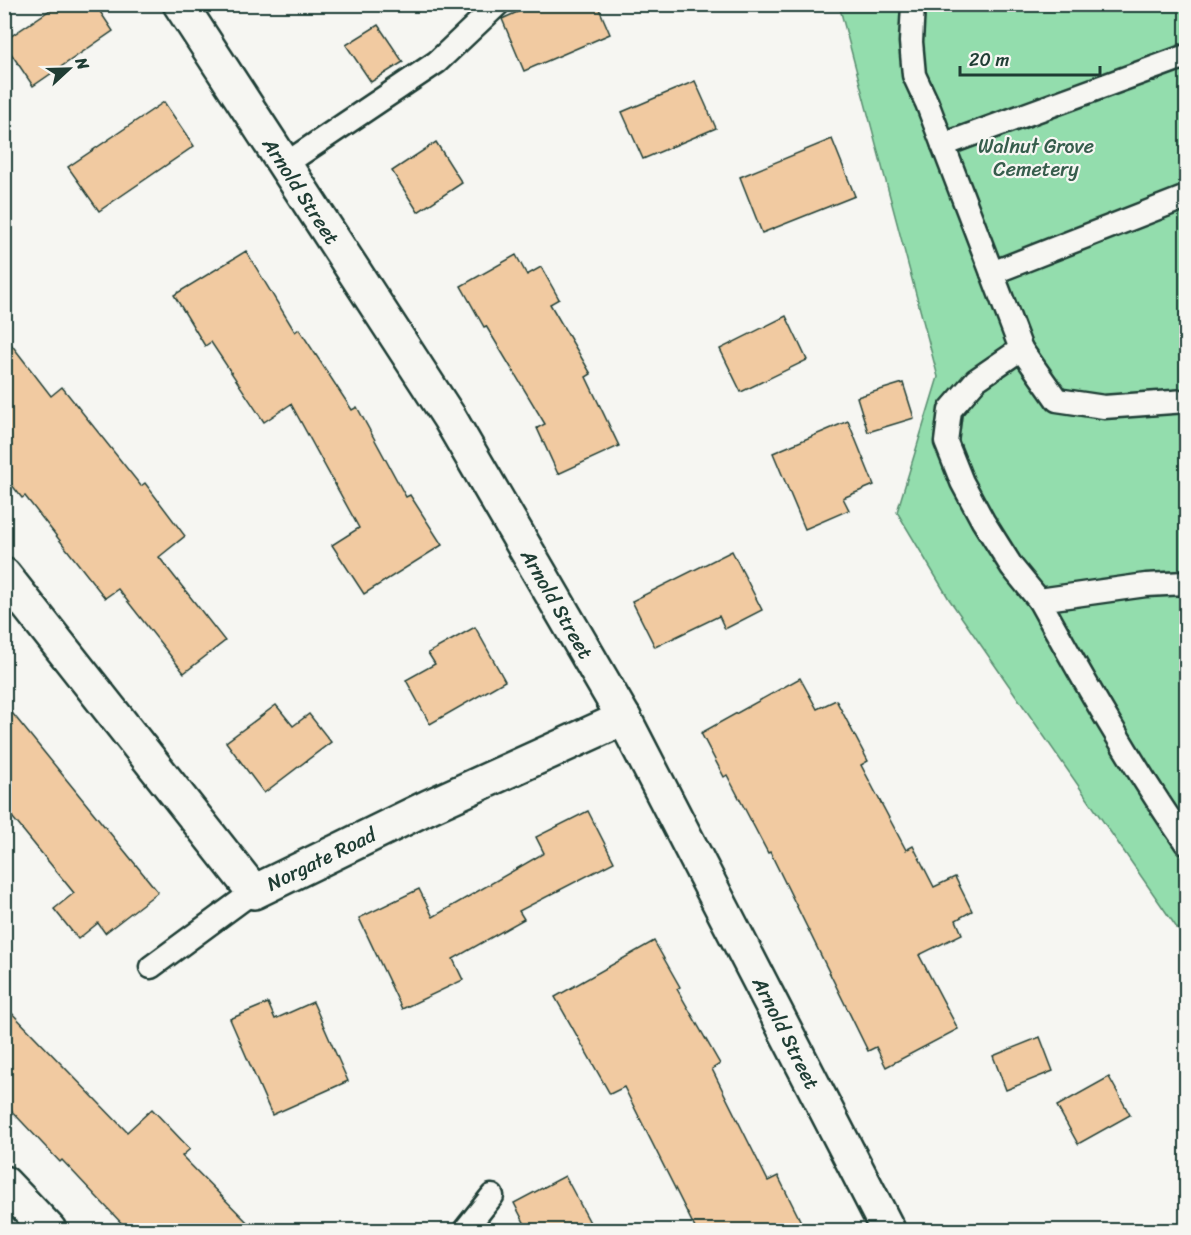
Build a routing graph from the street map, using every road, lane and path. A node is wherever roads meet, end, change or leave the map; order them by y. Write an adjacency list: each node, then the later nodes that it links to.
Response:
1 (180, 4): 6 (street, Arnold Street)
2 (498, 4): 6 (lane)
3 (914, 5): 5 (lane)
4 (1186, 56): 5 (lane)
5 (943, 145): 8 (lane)
6 (284, 165): 14 (street, Arnold Street)
7 (1186, 197): 8 (lane)
8 (992, 273): 9 (lane)
9 (1021, 349): 10 (lane); 13 (lane)
10 (1186, 401)
11 (4, 575): 16 (street, Norgate Road)
12 (1186, 583): 13 (lane)
13 (1039, 600): 15 (lane)
14 (624, 718): 16 (street, Norgate Road); 22 (street, Arnold Street)
15 (1186, 843)
16 (254, 892): 17 (lane)
17 (151, 967)
18 (4, 1184): 20 (street)
19 (492, 1196): 21 (lane)
20 (50, 1230)
21 (465, 1230)
22 (888, 1230)

